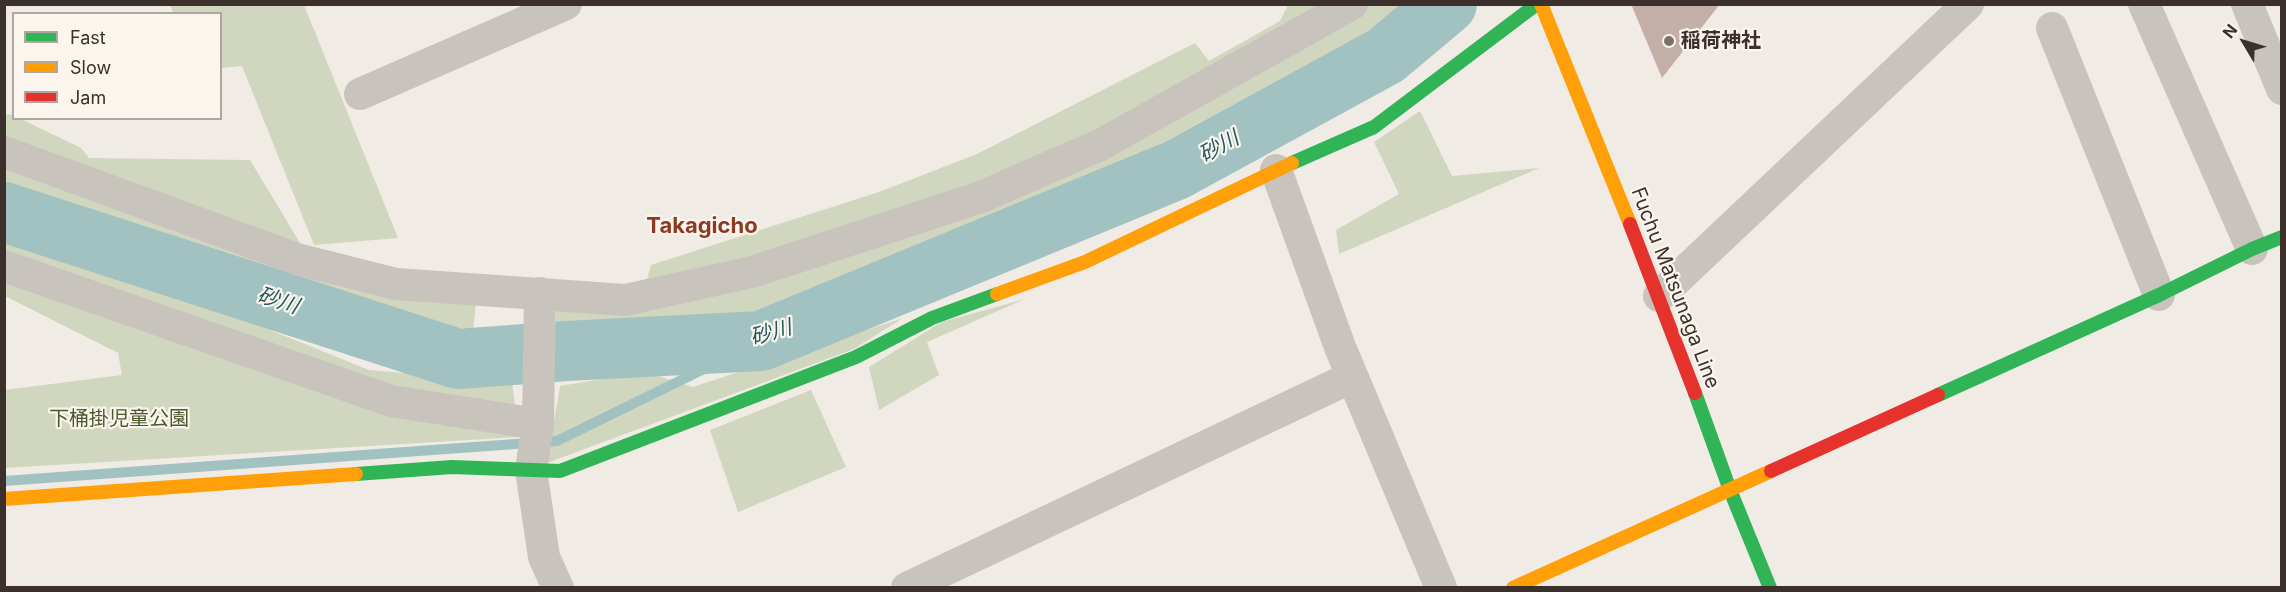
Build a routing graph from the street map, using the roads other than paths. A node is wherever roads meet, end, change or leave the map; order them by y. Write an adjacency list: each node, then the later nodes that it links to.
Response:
1 (566, 4): 9 (street)
2 (1352, 4): 15 (street)
3 (1539, 4): 11 (street); 17 (street, Fuchu Matsunaga Line)
4 (1968, 4): 17 (street)
5 (2144, 4): 13 (street)
6 (2247, 4): 8 (street)
7 (2052, 28): 16 (street)
8 (2282, 89)
9 (360, 94)
10 (4, 152): 15 (street)
11 (1276, 170): 18 (street); 20 (street)
12 (2282, 237): 13 (street)
13 (2252, 249): 16 (street)
14 (4, 266): 19 (street)
15 (540, 293): 19 (street)
16 (2159, 295): 21 (street)
17 (1659, 296): 21 (street, Fuchu Matsunaga Line)
18 (1353, 376): 24 (street); 25 (street)
19 (538, 424): 20 (street)
20 (531, 470): 22 (street); 23 (street)
21 (1730, 490): 26 (street); 27 (street, Fuchu Matsunaga Line)
22 (4, 499)
23 (558, 588)
24 (908, 588)
25 (1441, 588)
26 (1513, 588)
27 (1770, 588)

